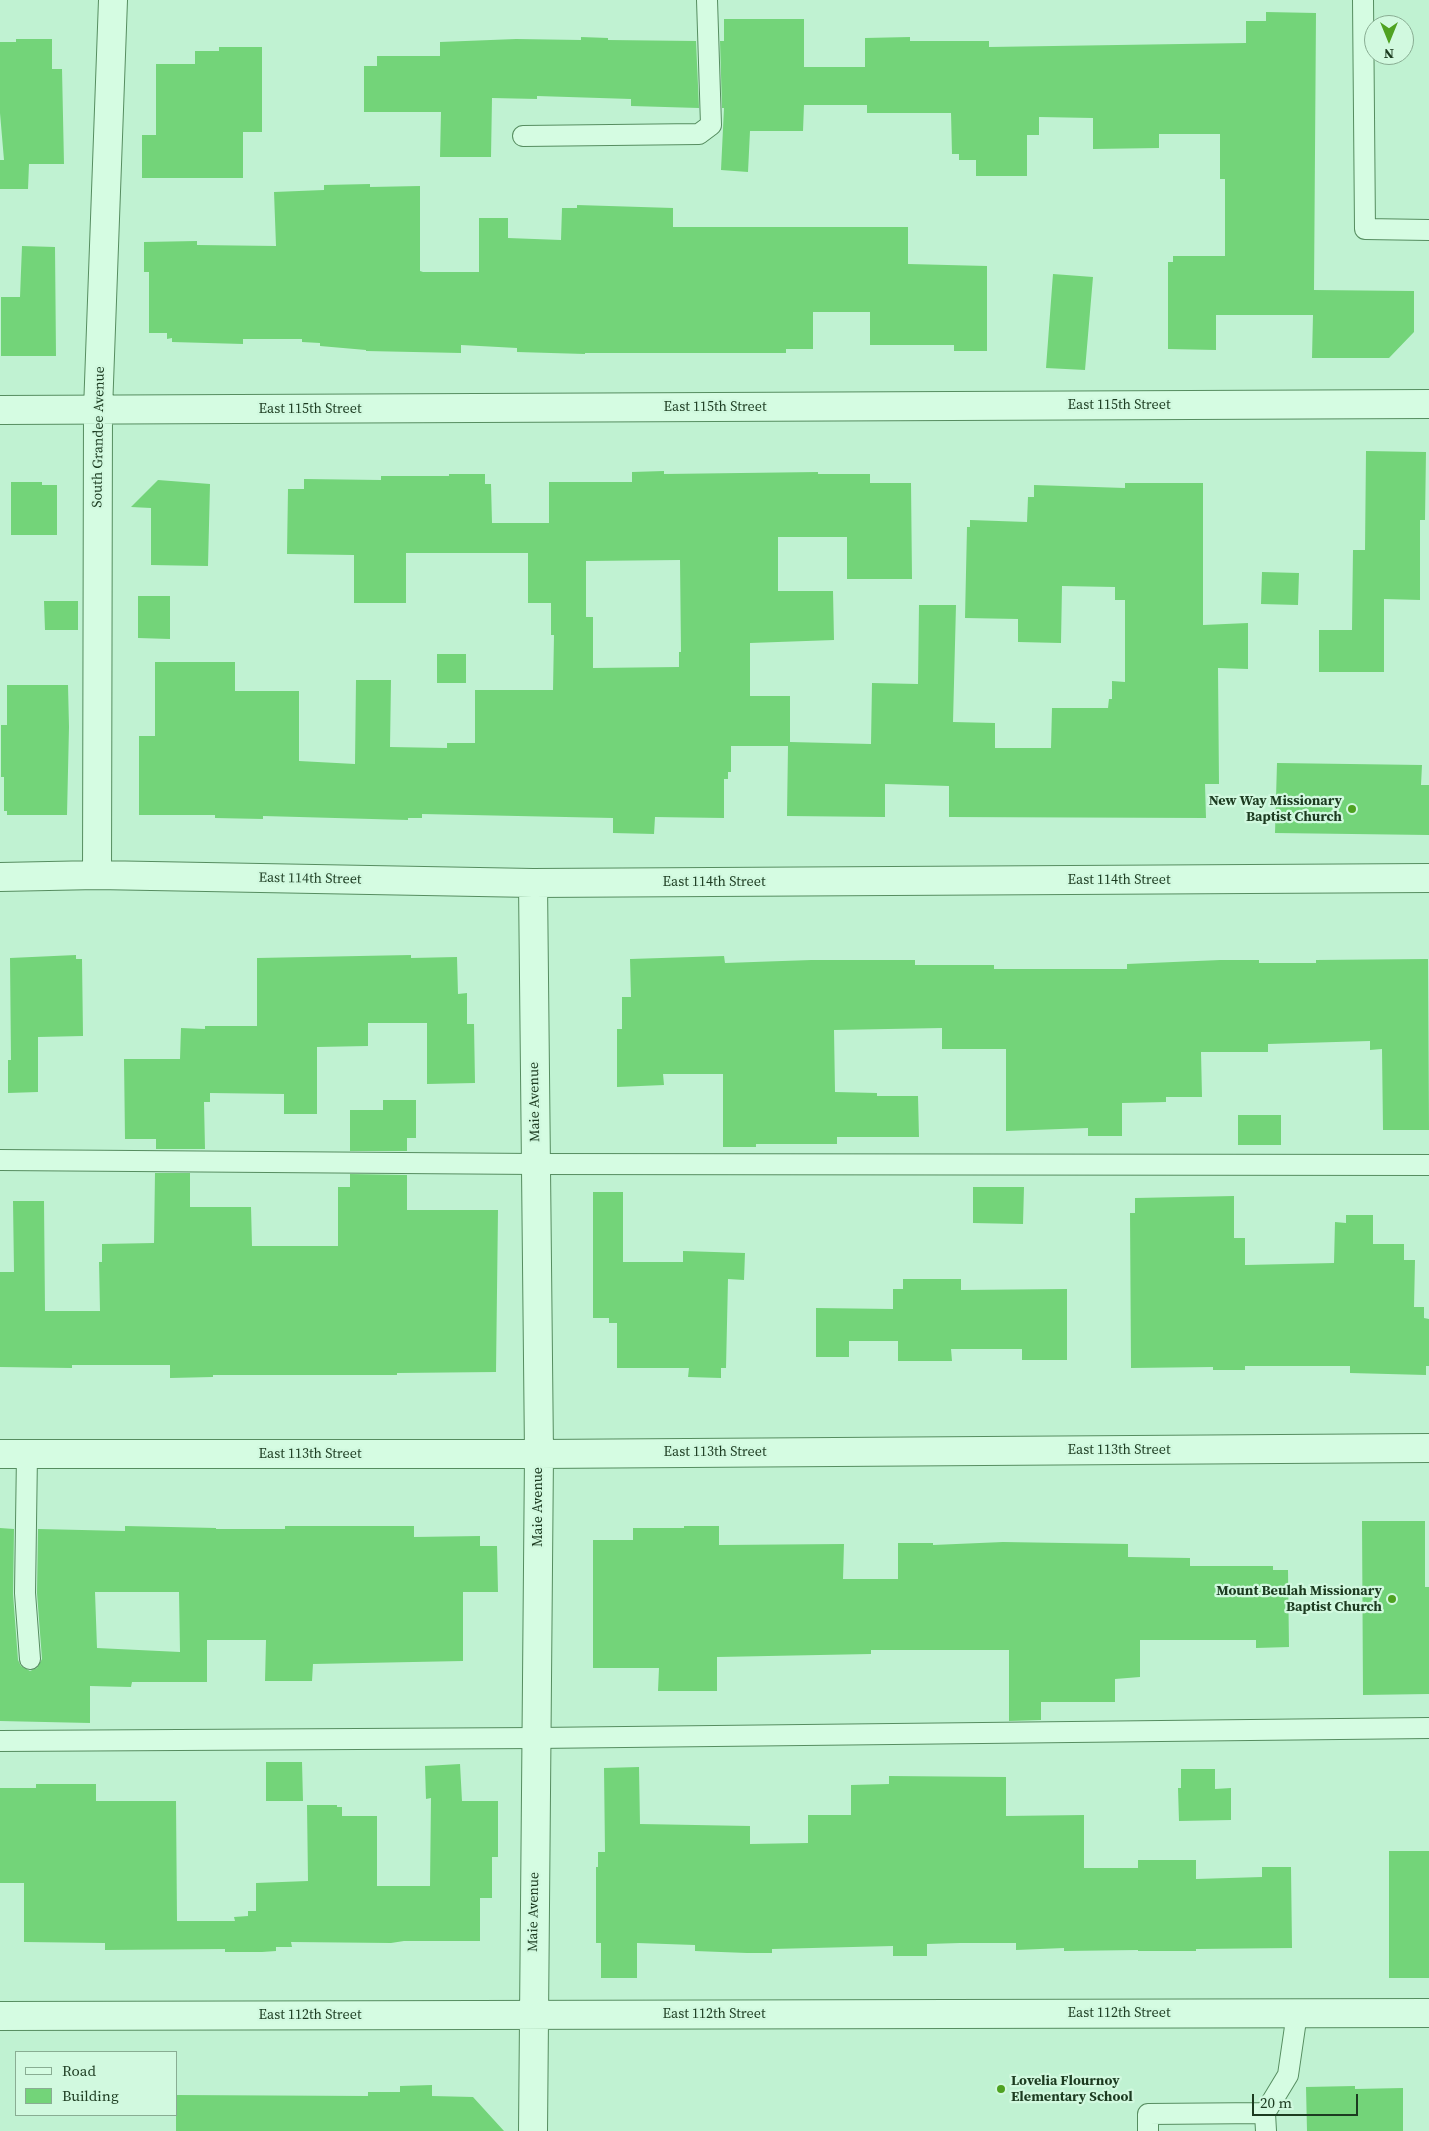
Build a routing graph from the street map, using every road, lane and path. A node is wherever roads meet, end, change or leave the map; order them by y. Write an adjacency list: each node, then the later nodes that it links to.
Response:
1 (113, 0): 8 (street, South Grandee Avenue)
2 (707, 0): 4 (lane)
3 (1363, 0): 5 (lane)
4 (523, 136)
5 (1429, 230)
6 (1429, 404): 8 (street, East 115th Street)
7 (0, 410): 8 (street, East 115th Street)
8 (98, 410): 9 (street, South Grandee Avenue)
9 (97, 875): 10 (street, East 114th Street); 12 (street, East 114th Street)
10 (0, 877)
11 (1429, 878): 12 (street, East 114th Street)
12 (533, 883): 14 (street, Maie Avenue)
13 (0, 1160): 14 (lane)
14 (535, 1164): 15 (lane); 19 (street, Maie Avenue)
15 (1429, 1165)
16 (1429, 1448): 19 (street, East 113th Street)
17 (0, 1454): 18 (street, East 113th Street)
18 (27, 1454): 19 (street, East 113th Street); 20 (lane)
19 (538, 1454): 22 (street, Maie Avenue)
20 (30, 1659)
21 (1429, 1728): 22 (lane)
22 (536, 1738): 23 (lane); 26 (street, Maie Avenue)
23 (0, 1741)
24 (1297, 2013): 25 (street, East 112th Street); 26 (street, East 112th Street); 28 (lane)
25 (1429, 2013)
26 (534, 2014): 27 (street, East 112th Street); 29 (street, Maie Avenue)
27 (0, 2016)
28 (1265, 2122): 30 (lane)
29 (533, 2131)
30 (1148, 2131)

